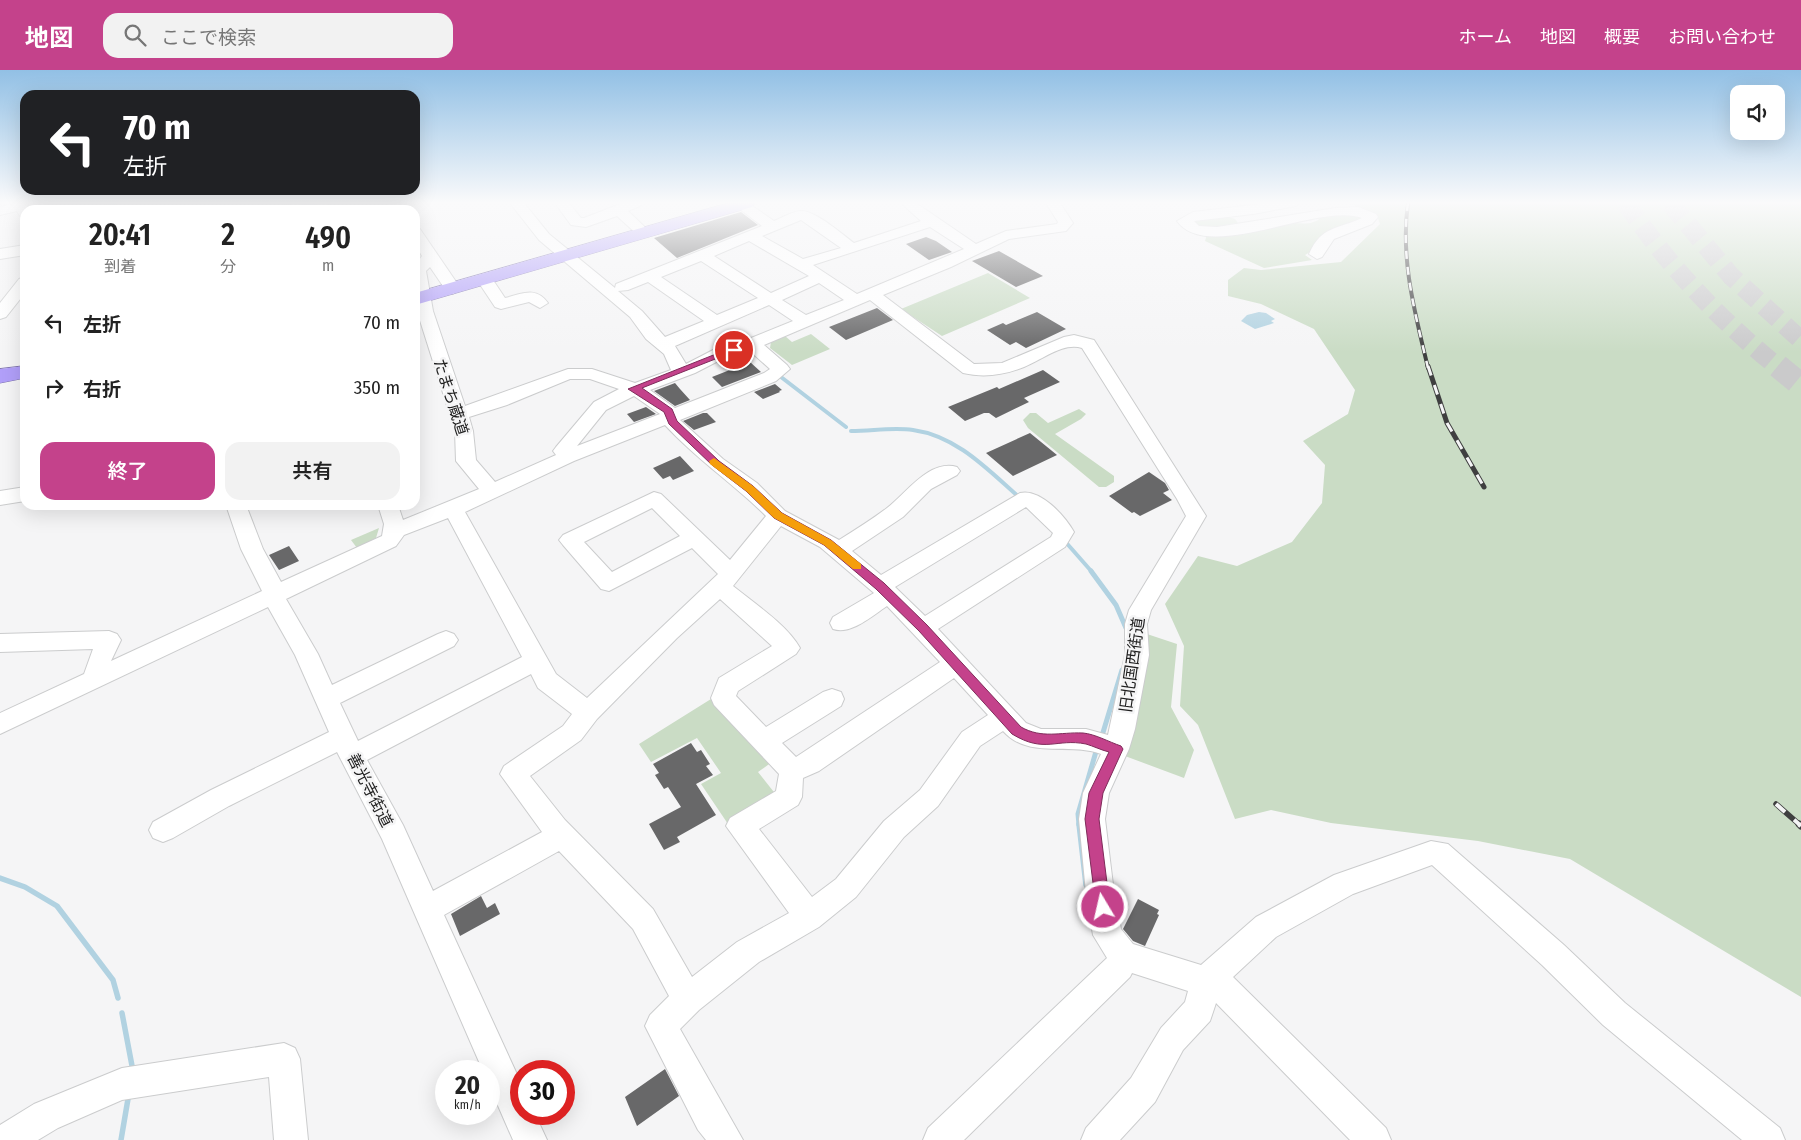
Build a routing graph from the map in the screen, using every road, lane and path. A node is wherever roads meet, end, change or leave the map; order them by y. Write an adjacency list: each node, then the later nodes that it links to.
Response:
1 (428, 253): 9 (street)
2 (562, 253): 10 (street)
3 (576, 253): 10 (highway)
4 (707, 253): 8 (street)
5 (781, 253): 11 (street)
6 (839, 253): 11 (street)
7 (969, 253): 19 (street)
8 (702, 255): 13 (street); 21 (street)
9 (430, 256): 12 (street, たまち蔵道); 18 (street)
10 (566, 256): 15 (highway); 27 (street)
11 (801, 264): 14 (street)
12 (420, 268)
13 (649, 276): 16 (street); 26 (street)
14 (821, 277): 19 (street); 21 (street)
15 (485, 280): 18 (highway); 23 (street)
16 (622, 287)
17 (20, 288): 24 (street)
18 (453, 289): 20 (highway)
19 (863, 297): 25 (street); 64 (street, 旧北国西街道)
20 (420, 298)
21 (770, 299): 25 (street); 26 (street)
22 (420, 301): 34 (street, たまち蔵道)
23 (540, 304)
24 (0, 314)
25 (804, 321): 28 (street)
26 (716, 322): 27 (street)
27 (671, 341): 29 (street); 30 (street)
28 (755, 346): 29 (street); 35 (street)
29 (723, 352): 30 (street)
30 (681, 372): 33 (street)
31 (20, 373): 32 (highway)
32 (0, 376)
33 (633, 389): 34 (street); 35 (street); 36 (street)
34 (459, 414): 38 (street, たまち蔵道)
35 (670, 416): 36 (street); 44 (street)
36 (567, 457): 38 (street)
37 (950, 471): 47 (street)
38 (491, 491): 41 (street)
39 (20, 495): 40 (street)
40 (0, 498)
41 (453, 509): 45 (street); 55 (street)
42 (238, 510): 50 (street, 善光寺街道)
43 (390, 510): 45 (street)
44 (778, 516): 47 (street); 48 (street)
45 (396, 530): 50 (street)
46 (695, 538): 46 (street); 48 (street)
47 (839, 550): 49 (street)
48 (726, 580): 60 (street); 63 (street)
49 (884, 591): 51 (street); 52 (street); 52 (street)
50 (274, 595): 57 (street); 58 (street, 善光寺街道)
51 (841, 623)
52 (923, 628): 56 (street)
53 (446, 640): 58 (street)
54 (0, 643): 57 (street)
55 (537, 660): 60 (street); 65 (street)
56 (956, 664): 61 (street); 66 (street)
57 (97, 678): 62 (street)
58 (326, 699): 65 (street, 善光寺街道)
59 (832, 699): 63 (street)
60 (588, 712): 68 (street)
61 (1004, 716): 64 (street); 70 (street)
62 (0, 724)
63 (764, 740): 66 (street)
64 (1105, 746): 71 (street, 旧北国西街道)
65 (348, 747): 67 (street); 69 (street, 善光寺街道)
66 (794, 771): 70 (street)
67 (163, 830)
68 (563, 835): 69 (street); 73 (street)
69 (426, 910): 76 (street, 善光寺街道)
70 (809, 917): 73 (street)
71 (1124, 956): 72 (street); 78 (street)
72 (1205, 982): 79 (street); 80 (street); 81 (street)
73 (688, 999): 77 (street)
74 (6, 1140): 75 (street)
75 (291, 1140)
76 (530, 1140)
77 (726, 1140)
78 (940, 1140)
79 (1098, 1140)
80 (1374, 1140)
81 (1768, 1140)

